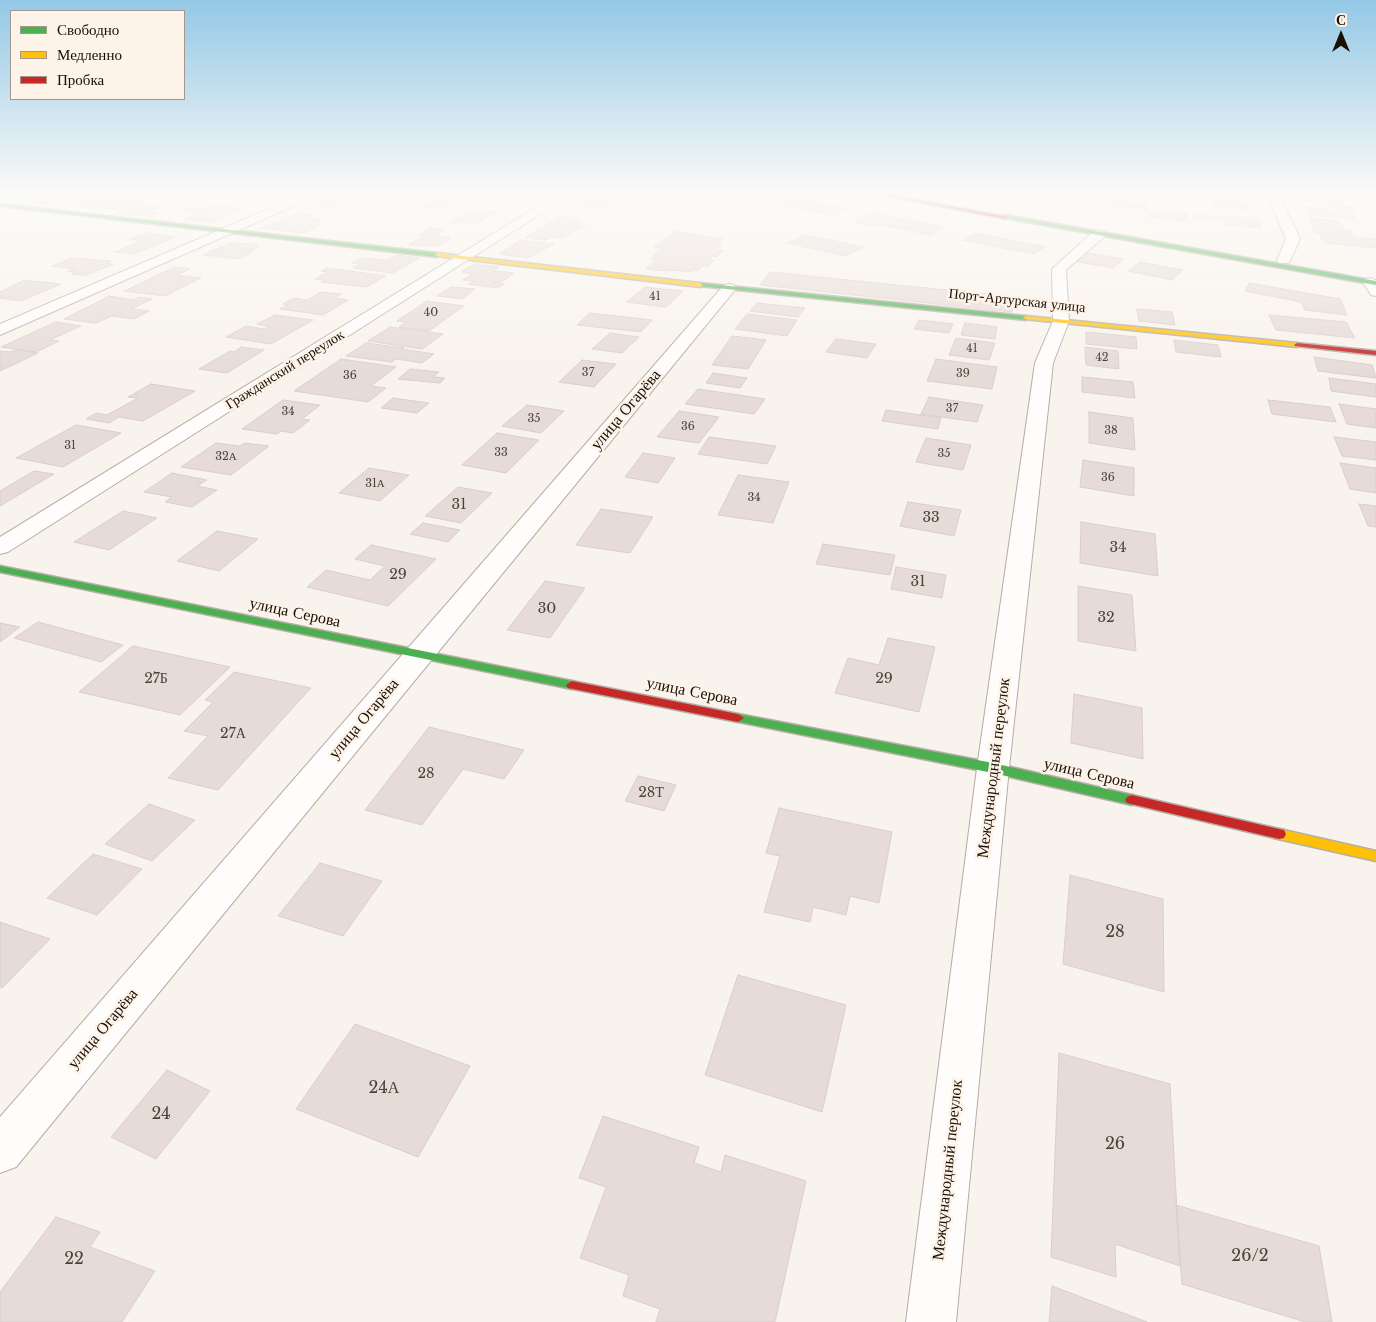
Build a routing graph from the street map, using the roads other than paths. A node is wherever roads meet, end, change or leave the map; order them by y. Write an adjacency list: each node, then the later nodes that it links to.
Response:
1 (174, 254): 13 (street)
2 (424, 254): 8 (street, Порт-Артурская улица)
3 (471, 254): 8 (street, Гражданский переулок)
4 (1077, 254): 12 (street, Международный переулок)
5 (1209, 254): 10 (street)
6 (1248, 254): 9 (street)
7 (1287, 254): 9 (street)
8 (464, 258): 11 (street, Порт-Артурская улица); 15 (street, Гражданский переулок)
9 (1284, 260): 10 (street)
10 (1374, 283)
11 (729, 288): 12 (street, Порт-Артурская улица); 17 (street, улица Огарёва)
12 (1061, 321): 14 (street, Порт-Артурская улица); 18 (street, Международный переулок)
13 (0, 330)
14 (1376, 353)
15 (0, 547)
16 (0, 569): 17 (street, улица Серова)
17 (419, 655): 18 (street, улица Серова); 20 (street, улица Огарёва)
18 (994, 768): 19 (street, улица Серова); 21 (street, Международный переулок)
19 (1376, 856)
20 (0, 1151)
21 (931, 1322)

